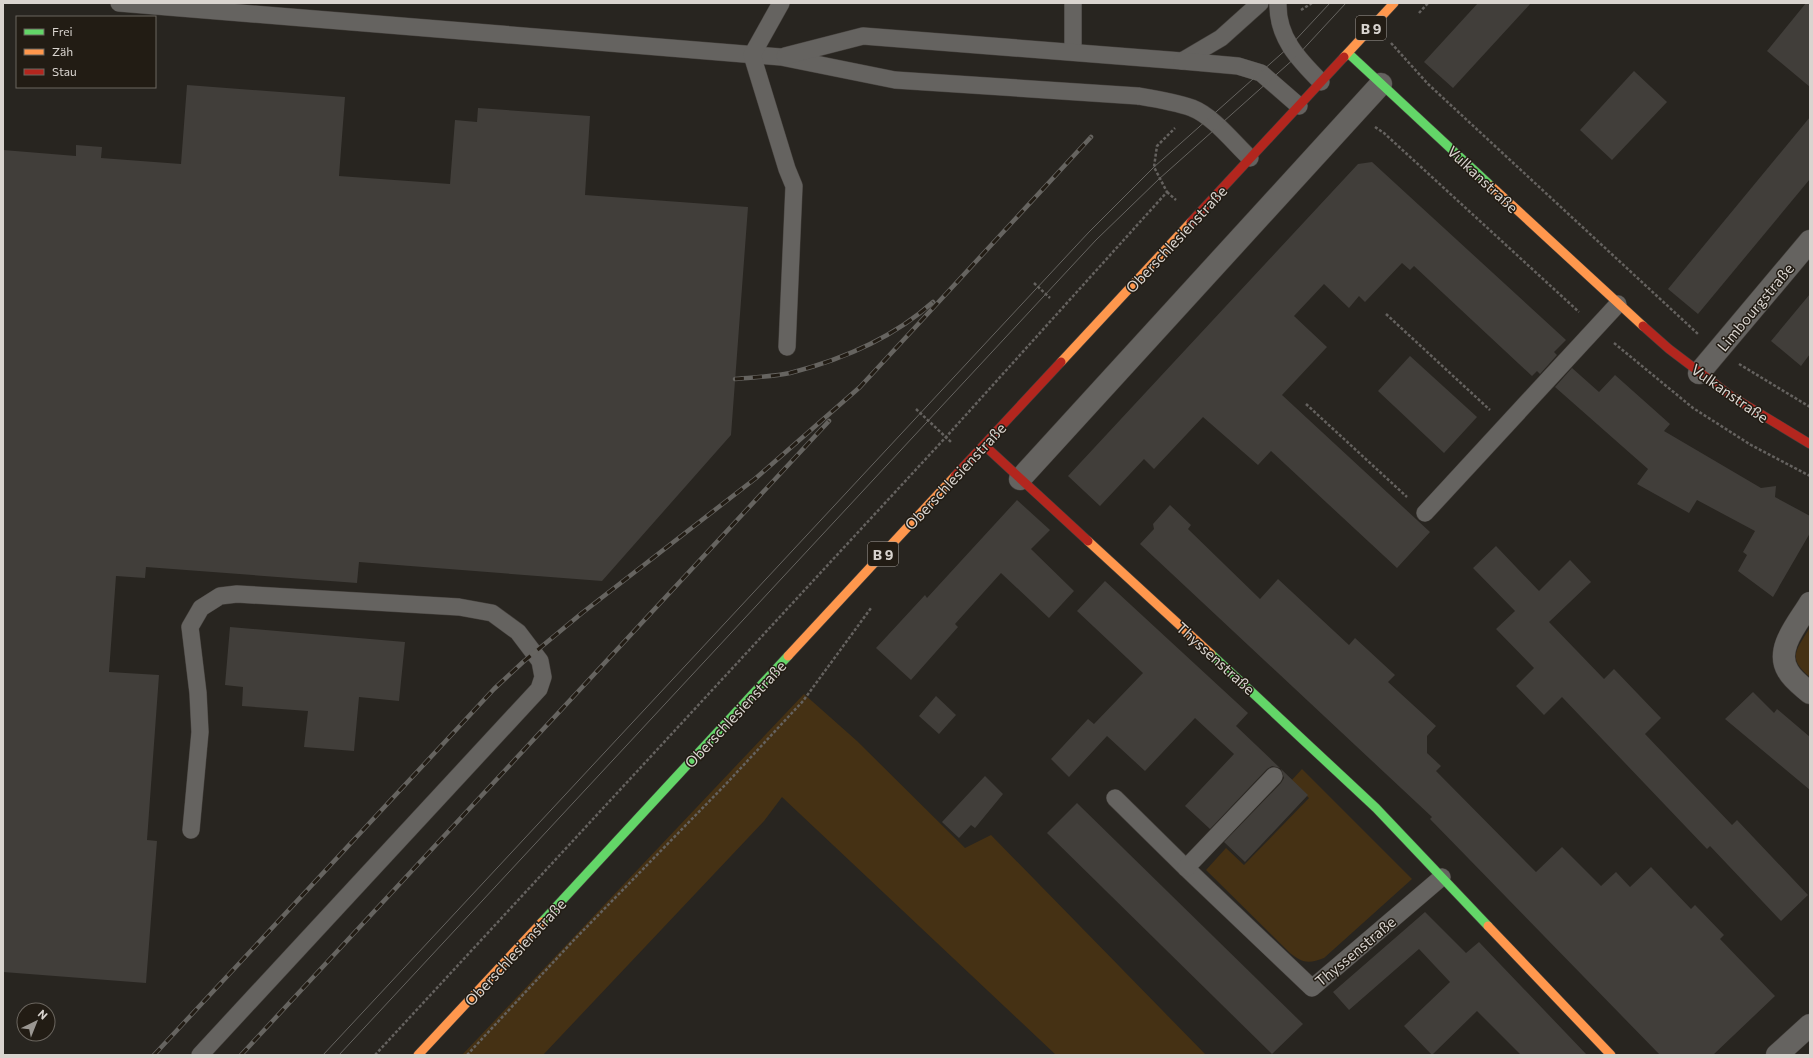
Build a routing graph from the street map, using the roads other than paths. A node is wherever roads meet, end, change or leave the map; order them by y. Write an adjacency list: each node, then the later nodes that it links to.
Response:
1 (119, 3): 7 (lane)
2 (781, 3): 10 (lane)
3 (1073, 3): 8 (lane)
4 (1260, 3): 12 (lane)
5 (1278, 3): 13 (lane)
6 (1394, 3): 9 (street, Oberschlesienstraße / B 9)
7 (169, 5): 10 (lane)
8 (1073, 52): 11 (lane); 12 (lane)
9 (1348, 53): 13 (street, Oberschlesienstraße / B 9); 14 (street, Vulkanstraße)
10 (752, 55): 11 (lane); 19 (lane)
11 (781, 57): 16 (lane)
12 (1182, 61): 15 (lane)
13 (1321, 82): 15 (street, Oberschlesienstraße / B 9)
14 (1381, 84): 18 (street, Vulkanstraße); 23 (street)
15 (1299, 106): 16 (street, Oberschlesienstraße / B 9)
16 (1250, 158): 22 (street, Oberschlesienstraße / B 9)
17 (1810, 241): 20 (street, Limbourgstraße)
18 (1618, 304): 20 (street, Vulkanstraße); 24 (lane)
19 (787, 347)
20 (1700, 373): 21 (street, Vulkanstraße)
21 (1810, 444)
22 (984, 445): 23 (street, Thyssenstraße); 34 (street, Oberschlesienstraße / B 9)
23 (1020, 479): 31 (street, Thyssenstraße)
24 (1425, 513)
25 (1810, 603): 26 (street)
26 (1810, 693)
27 (1274, 776): 30 (lane)
28 (1115, 798): 30 (lane, Thyssenstraße)
29 (191, 830): 33 (lane)
30 (1186, 868): 31 (lane, Thyssenstraße)
31 (1442, 877): 35 (street, Thyssenstraße)
32 (1810, 1025): 36 (street)
33 (200, 1055)
34 (418, 1055)
35 (1611, 1055)
36 (1778, 1055)

